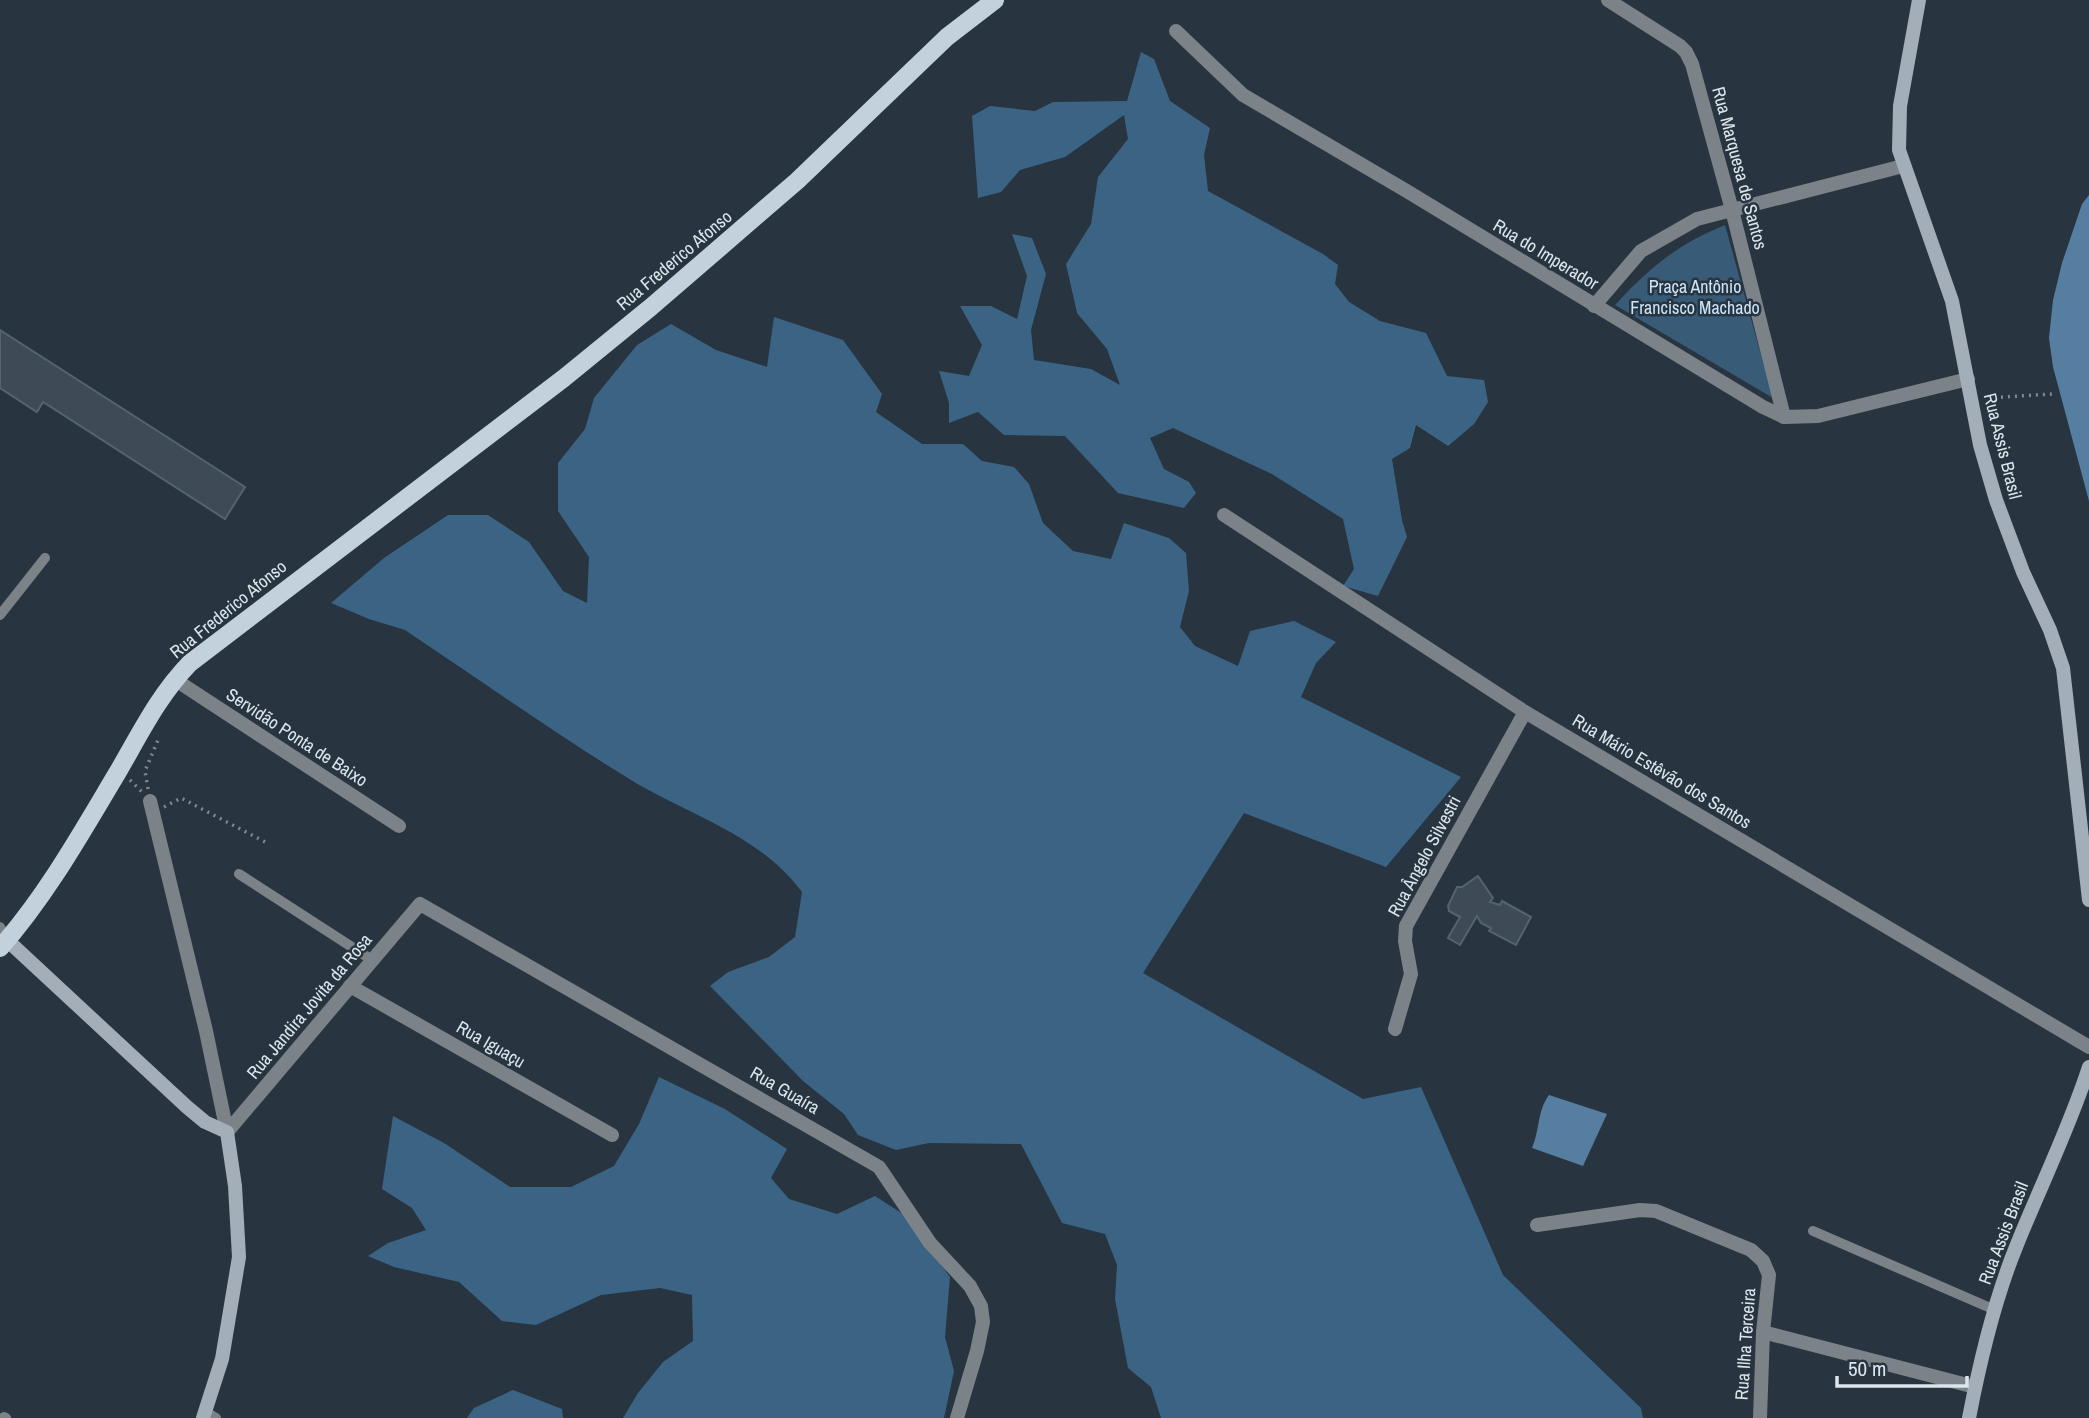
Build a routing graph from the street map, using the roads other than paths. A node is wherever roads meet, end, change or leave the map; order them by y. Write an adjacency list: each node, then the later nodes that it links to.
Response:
1 (995, 0): 13 (main road, Rua Frederico Afonso)
2 (1608, 0): 6 (street, Rua Marquesa de Santos)
3 (1919, 0): 5 (street, Rua Assis Brasil)
4 (1177, 32): 7 (street, Rua do Imperador)
5 (1903, 166): 6 (street); 8 (street, Rua Assis Brasil)
6 (1732, 210): 7 (street); 9 (street, Rua Marquesa de Santos)
7 (1594, 306): 9 (street, Rua do Imperador)
8 (1968, 379): 9 (street, Rua do Imperador); 18 (street, Rua Assis Brasil)
9 (1784, 417)
10 (1224, 515): 14 (street, Rua Mário Estêvão dos Santos)
11 (45, 558): 12 (lane)
12 (0, 615)
13 (174, 679): 16 (street, Servidão Ponta de Baixo); 20 (main road, Rua Frederico Afonso)
14 (1525, 712): 23 (street, Rua Ângelo Silvestri); 24 (street, Rua Mário Estêvão dos Santos)
15 (152, 807): 26 (street)
16 (399, 826)
17 (239, 874): 21 (lane)
18 (2089, 900)
19 (420, 904): 21 (street, Rua Jandira Jovita da Rosa); 34 (street, Rua Guaíra)
20 (2, 938): 26 (street, Rua Frederico Afonso)
21 (372, 960): 22 (street, Rua Jandira Jovita da Rosa)
22 (350, 986): 26 (street, Rua Jandira Jovita da Rosa); 27 (street, Rua Iguaçu)
23 (1395, 1029)
24 (2089, 1047)
25 (2089, 1067): 30 (street, Rua Assis Brasil)
26 (228, 1132): 33 (street)
27 (612, 1135)
28 (1536, 1224): 31 (street, Rua Ilha Terceira)
29 (1813, 1231): 30 (lane)
30 (1996, 1310): 32 (street, Rua Assis Brasil)
31 (1763, 1332): 32 (street); 35 (street, Rua Ilha Terceira)
32 (1975, 1387): 36 (street, Rua Assis Brasil)
33 (209, 1416)
34 (957, 1418)
35 (1760, 1418)
36 (1969, 1418)

